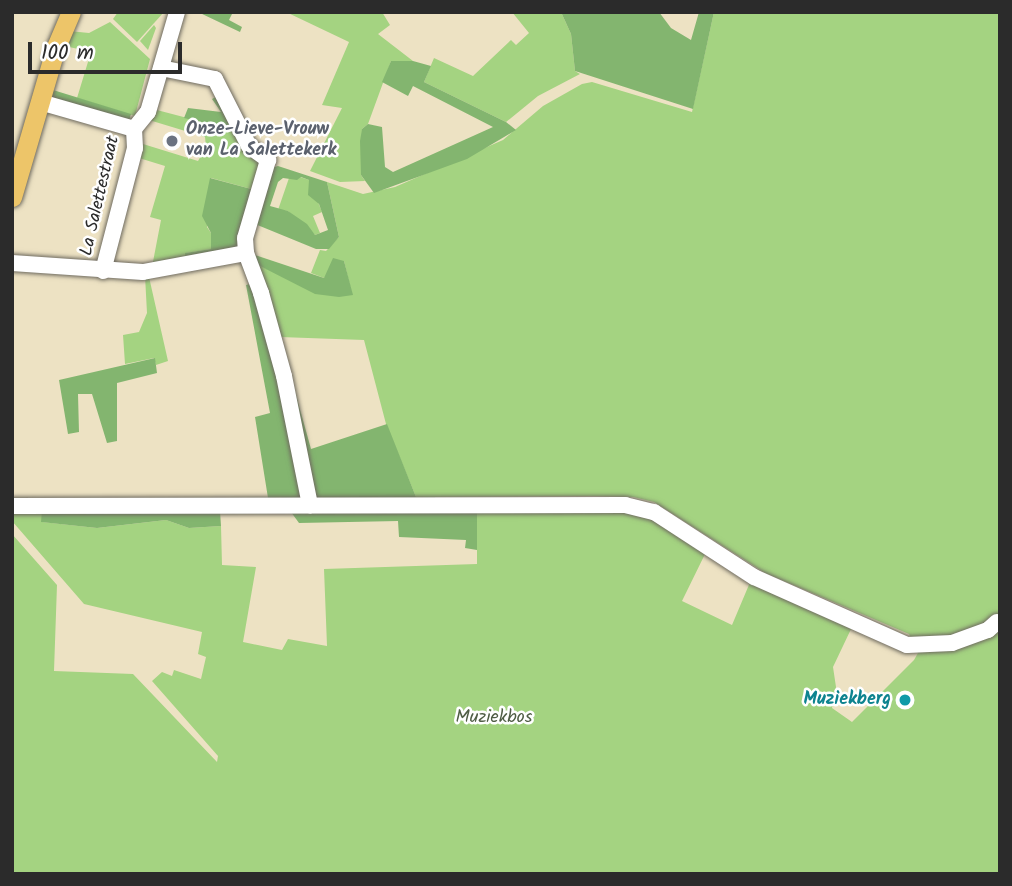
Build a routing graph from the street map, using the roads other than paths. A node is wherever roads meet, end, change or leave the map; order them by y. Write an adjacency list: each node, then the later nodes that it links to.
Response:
1 (71, 12): 4 (main road)
2 (177, 12): 3 (street, La Salettestraat)
3 (161, 68): 5 (street, La Salettestraat); 7 (street)
4 (40, 102): 5 (street, La Salettestraat); 6 (main road)
5 (134, 129): 9 (street, La Salettestraat)
6 (12, 197)
7 (246, 253): 9 (street); 10 (street)
8 (12, 263): 9 (street, La Salettestraat)
9 (111, 272)
10 (310, 505): 11 (street); 12 (street)
11 (12, 506)
12 (999, 619)

